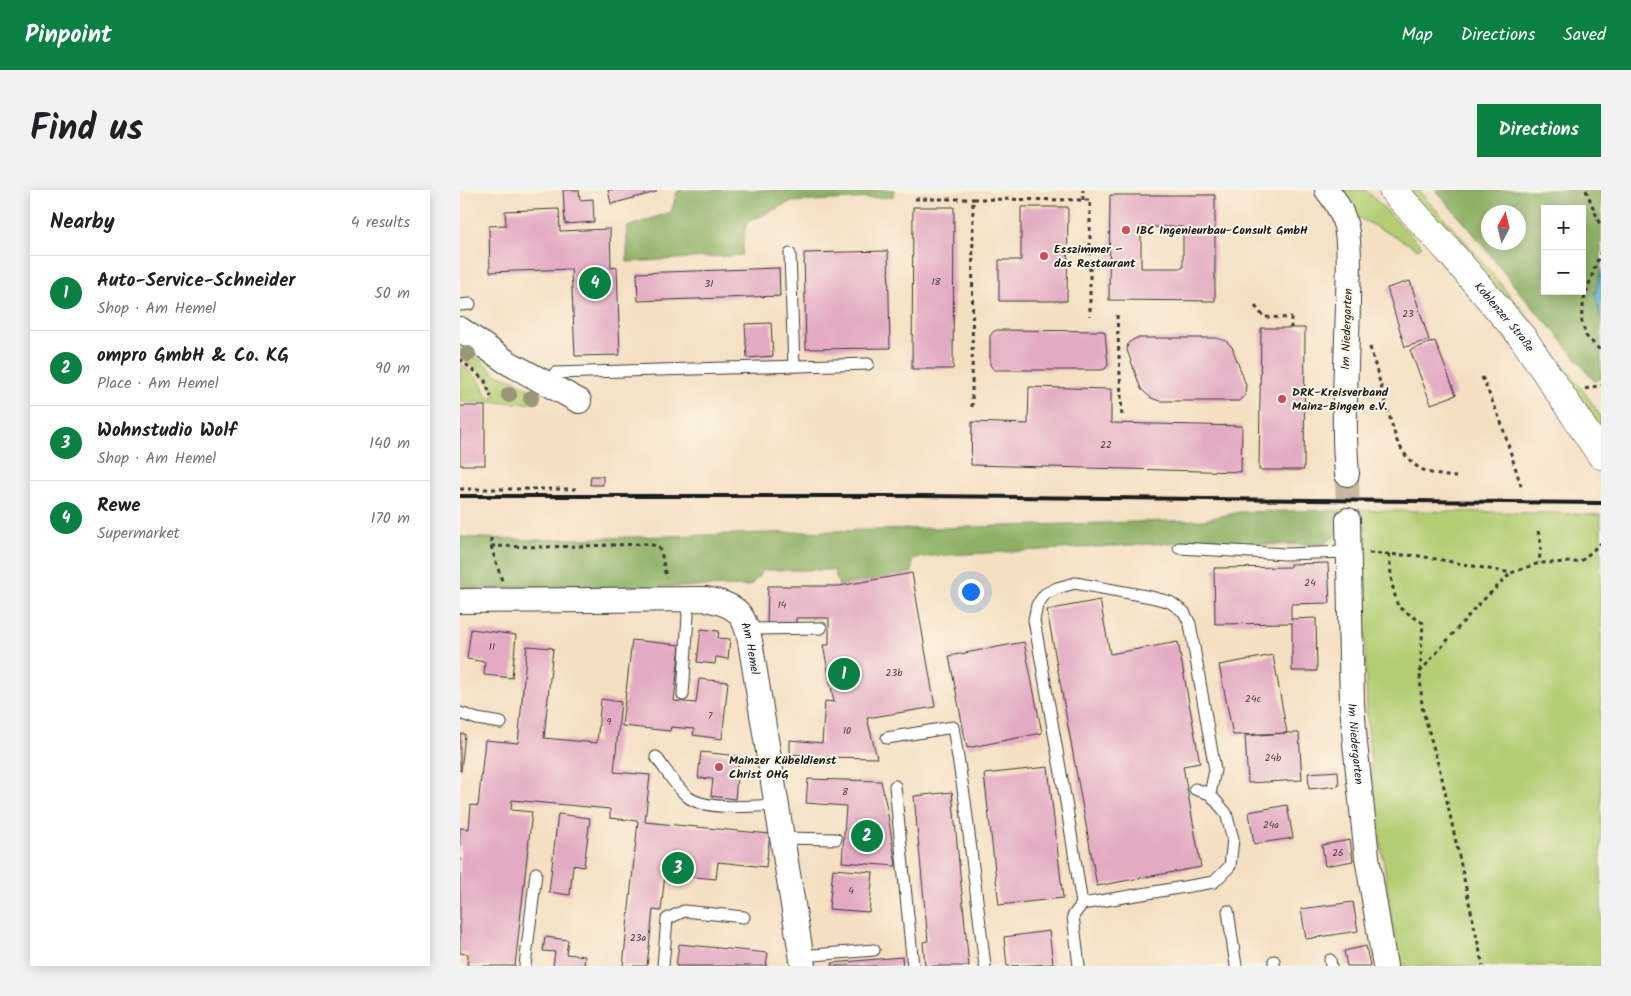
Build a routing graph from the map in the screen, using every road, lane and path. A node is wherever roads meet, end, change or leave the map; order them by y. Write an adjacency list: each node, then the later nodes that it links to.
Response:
1 (1083, 190): 7 (path)
2 (1327, 190): 30 (street, Im Niedergarten)
3 (1393, 190): 29 (main road, Koblenzer Straße)
4 (1586, 190): 8 (path)
5 (915, 199): 6 (path)
6 (973, 199): 7 (path); 27 (path)
7 (1083, 200): 13 (path)
8 (1601, 227)
9 (1601, 251): 17 (path)
10 (790, 254): 20 (lane)
11 (1255, 306): 14 (path)
12 (1116, 315): 28 (path)
13 (1090, 316)
14 (1291, 328)
15 (460, 329): 22 (street)
16 (1367, 340): 31 (path)
17 (1601, 351)
18 (460, 359): 25 (path)
19 (868, 364): 20 (lane)
20 (794, 366): 22 (lane)
21 (1482, 378): 34 (path)
22 (549, 385): 26 (street)
23 (1601, 385): 24 (path)
24 (1585, 389)
25 (491, 397)
26 (579, 401)
27 (972, 407)
28 (1122, 416)
29 (1601, 455)
30 (1348, 474)
31 (1456, 476)
32 (460, 489): 33 (path)
33 (580, 489)
34 (1522, 489)
35 (1348, 520): 41 (street, Im Niedergarten)
36 (1538, 531): 43 (path)
37 (491, 538): 39 (path)
38 (1601, 543): 43 (path)
39 (491, 546): 45 (path); 46 (path)
40 (1180, 548): 41 (lane)
41 (1348, 552): 42 (path); 74 (street, Im Niedergarten)
42 (1389, 554): 44 (path); 50 (path)
43 (1540, 563): 44 (path)
44 (1511, 573): 50 (path)
45 (501, 578)
46 (677, 598): 47 (street, Am Hemel); 49 (street, Am Hemel); 51 (lane)
47 (460, 601)
48 (821, 628): 49 (lane)
49 (748, 629): 59 (street, Am Hemel)
50 (1420, 672): 75 (path)
51 (683, 695)
52 (460, 713): 53 (lane)
53 (501, 723)
54 (887, 738): 71 (lane)
55 (656, 757): 59 (lane)
56 (894, 786): 70 (lane)
57 (1195, 788): 58 (lane)
58 (1210, 794): 63 (lane); 63 (lane)
59 (777, 805): 60 (street, Am Hemel)
60 (782, 838): 61 (lane); 67 (street, Am Hemel)
61 (836, 839)
62 (536, 874): 68 (lane)
63 (1082, 904): 72 (lane)
64 (1228, 911): 73 (lane)
65 (744, 917): 69 (lane)
66 (874, 950): 67 (lane)
67 (802, 961)
68 (525, 966)
69 (664, 966)
70 (912, 966)
71 (985, 966)
72 (1079, 966)
73 (1236, 966)
74 (1386, 966)
75 (1484, 966)

